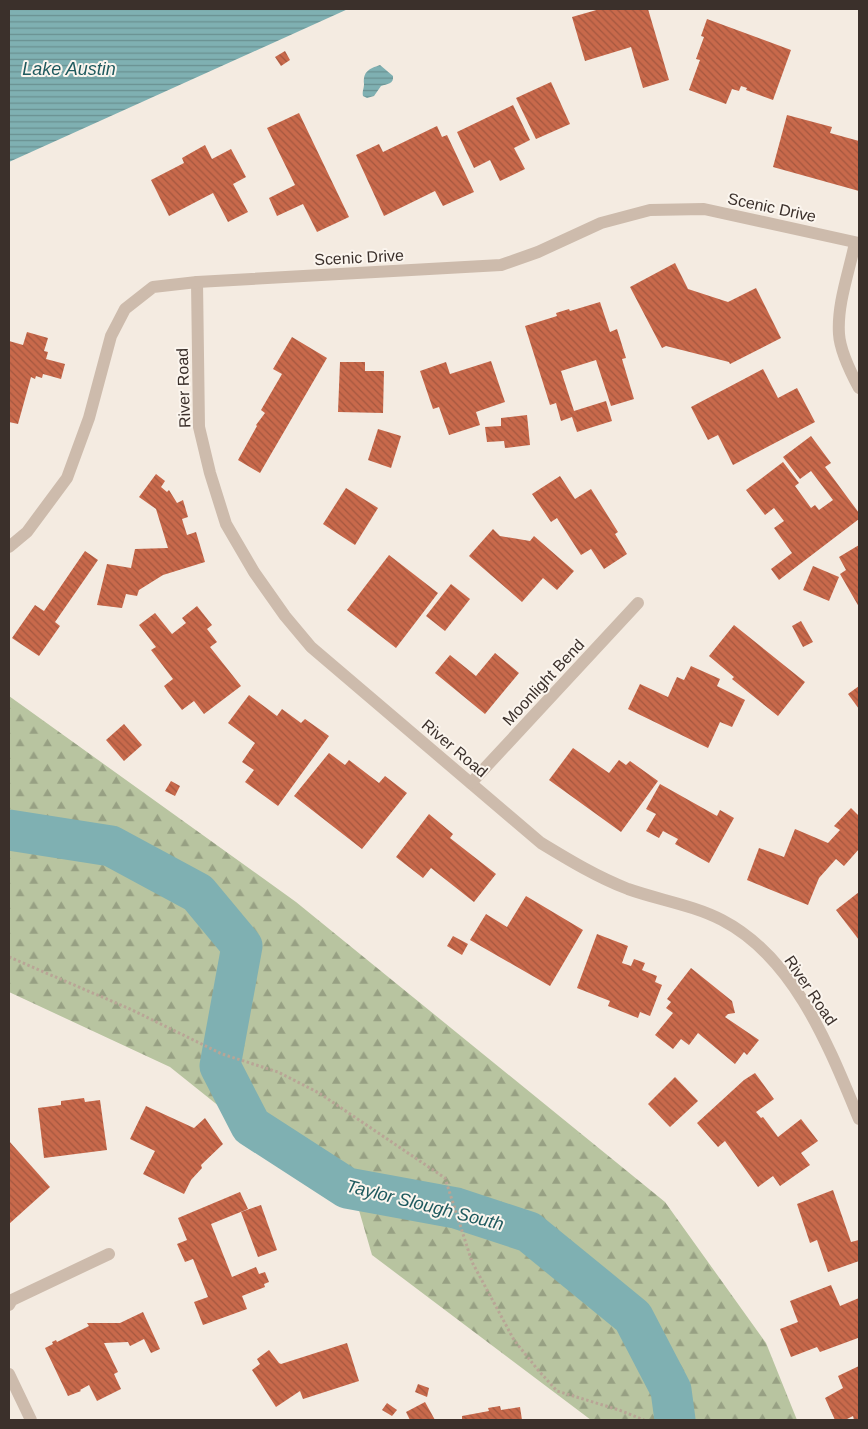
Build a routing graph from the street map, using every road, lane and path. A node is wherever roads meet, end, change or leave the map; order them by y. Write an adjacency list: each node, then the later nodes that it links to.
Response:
1 (857, 243): 2 (street, Scenic Drive); 3 (street)
2 (197, 282): 4 (street, Scenic Drive); 6 (street, River Road)
3 (859, 388)
4 (9, 547)
5 (638, 603): 6 (street, Moonlight Bend)
6 (471, 783): 8 (street, River Road)
7 (9, 957): 13 (path)
8 (859, 1119)
9 (110, 1254): 10 (street)
10 (9, 1305)
11 (9, 1374): 12 (street)
12 (31, 1420)
13 (644, 1420)

